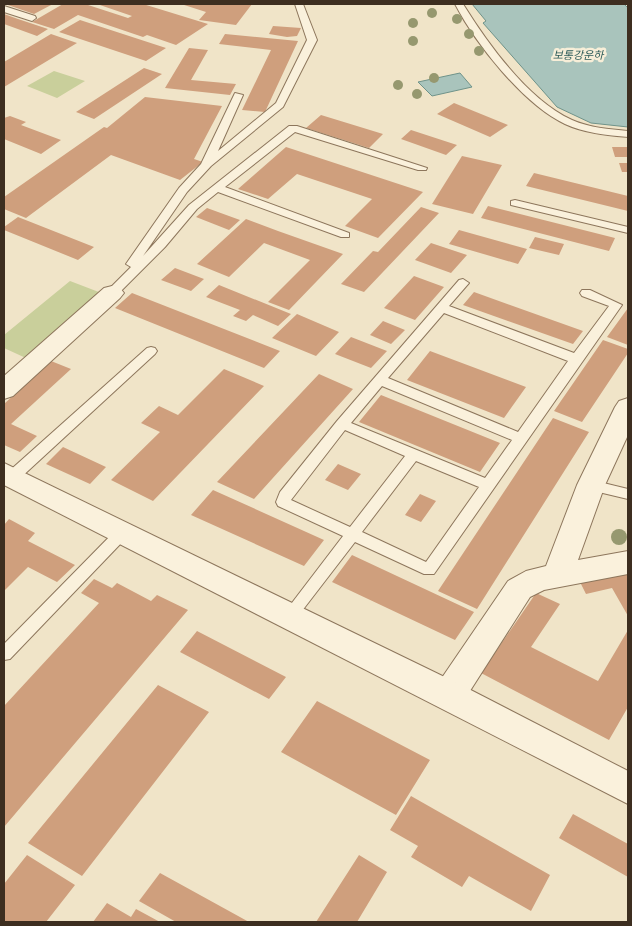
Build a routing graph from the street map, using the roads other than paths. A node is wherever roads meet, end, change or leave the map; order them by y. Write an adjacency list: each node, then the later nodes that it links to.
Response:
1 (299, 4): 7 (lane)
2 (459, 4): 6 (lane)
3 (4, 9): 4 (lane)
4 (32, 18)
5 (238, 95): 7 (lane)
6 (628, 134)
7 (206, 165): 14 (lane)
8 (422, 168): 9 (lane)
9 (217, 188): 12 (lane); 14 (lane)
10 (515, 203): 11 (lane)
11 (628, 230)
12 (346, 235)
13 (463, 283): 16 (lane)
14 (112, 293): 20 (street)
15 (586, 293): 18 (lane)
16 (442, 308): 18 (lane); 19 (lane)
17 (151, 351): 25 (lane)
18 (576, 359): 23 (lane)
19 (380, 380): 22 (lane); 23 (lane)
20 (4, 390)
21 (628, 407): 26 (street)
22 (342, 424): 24 (lane); 30 (lane)
23 (522, 439): 27 (lane)
24 (413, 455): 27 (lane); 30 (lane)
25 (8, 475): 29 (street)
26 (591, 485): 28 (lane); 32 (street)
27 (490, 486): 30 (lane)
28 (628, 494)
29 (122, 532): 33 (street); 34 (lane)
30 (353, 535): 33 (lane)
31 (628, 563): 32 (street)
32 (558, 574): 35 (street)
33 (290, 616): 35 (street)
34 (4, 654)
35 (449, 695): 36 (street)
36 (628, 788)

